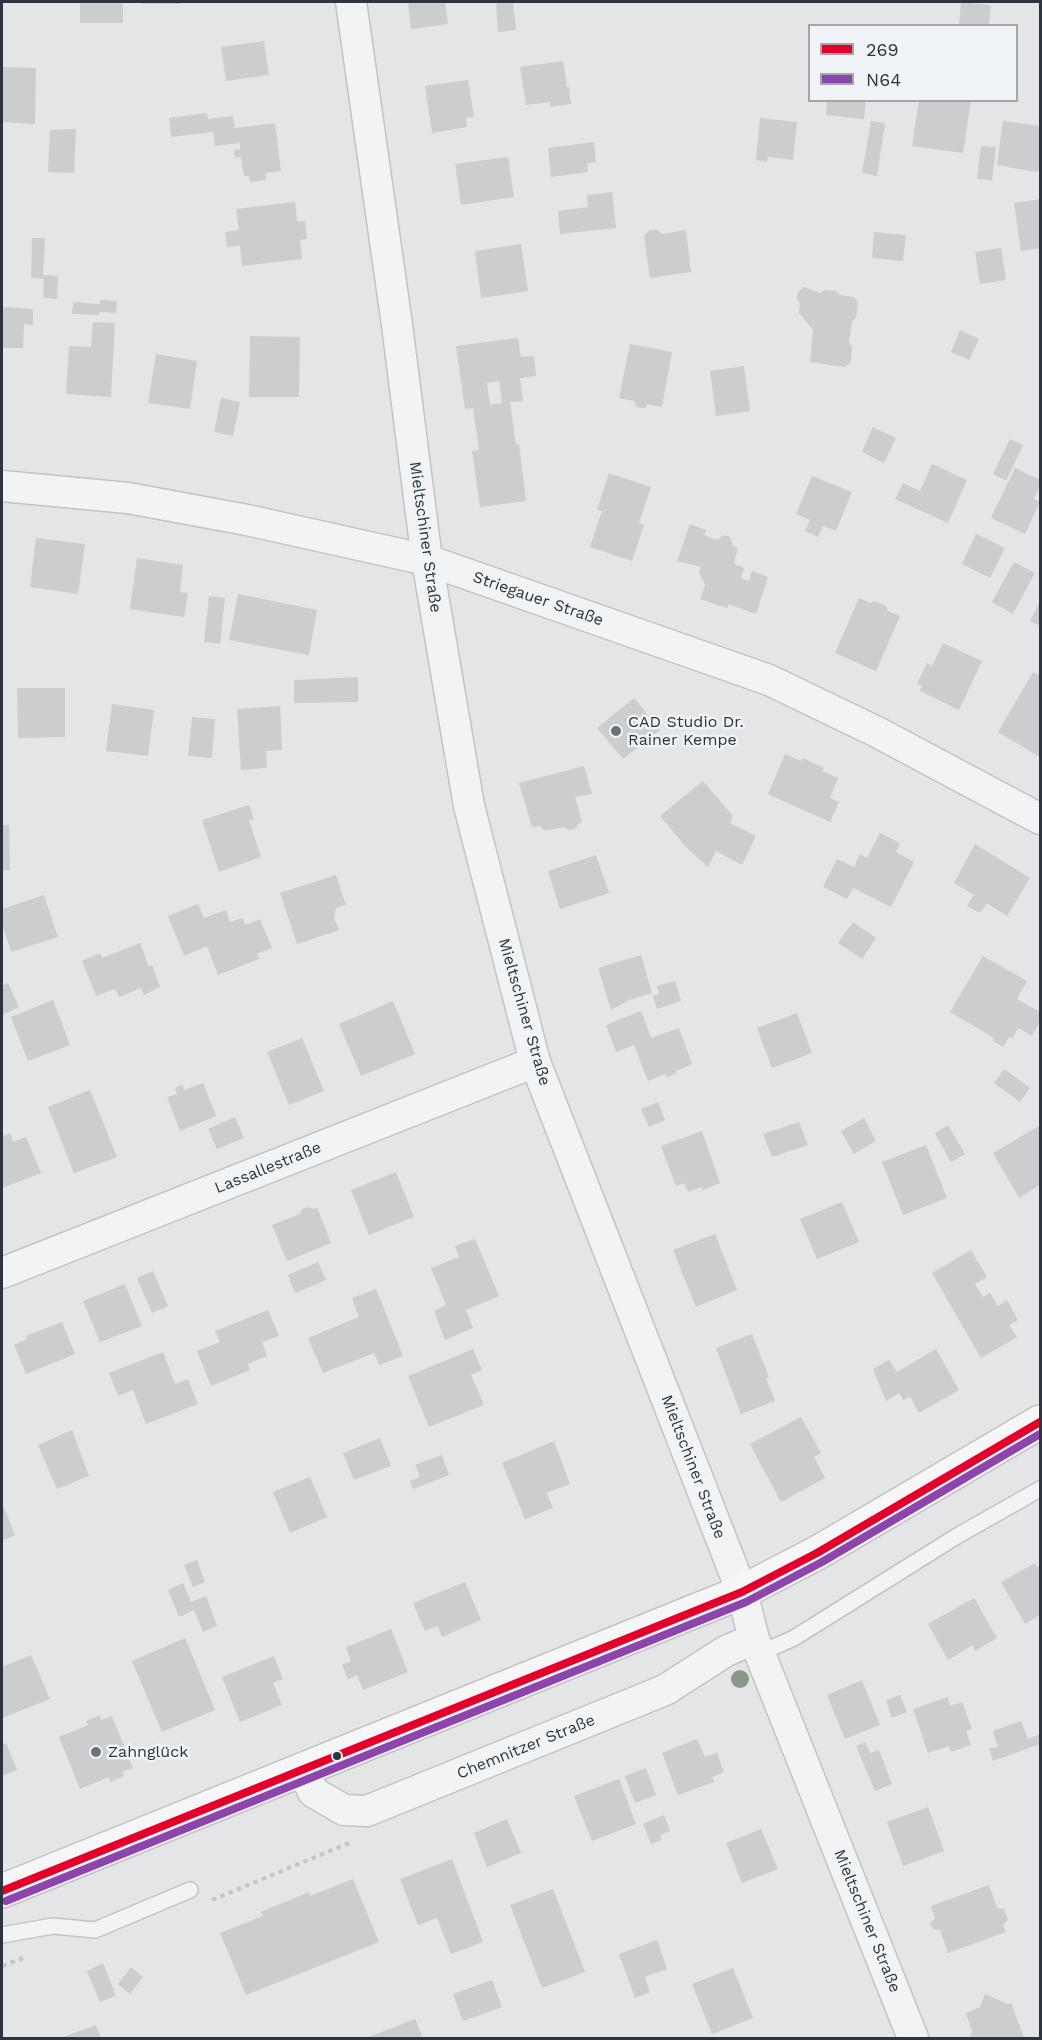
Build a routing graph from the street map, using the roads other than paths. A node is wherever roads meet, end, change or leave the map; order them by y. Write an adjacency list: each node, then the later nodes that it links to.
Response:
1 (351, 2): 3 (street, Mieltschiner Straße)
2 (2, 486): 3 (street, Striegauer Straße)
3 (427, 560): 4 (street, Striegauer Straße); 5 (street, Mieltschiner Straße)
4 (1041, 819)
5 (535, 1062): 6 (street, Lassallestraße); 9 (street, Mieltschiner Straße)
6 (2, 1273)
7 (1041, 1422): 9 (main road)
8 (1041, 1489): 10 (lane)
9 (742, 1592): 10 (street, Mieltschiner Straße); 11 (main road)
10 (757, 1646): 11 (street, Chemnitzer Straße); 15 (street, Mieltschiner Straße)
11 (303, 1771): 13 (main road)
12 (190, 1890): 14 (lane)
13 (2, 1891)
14 (2, 1935)
15 (913, 2038)

